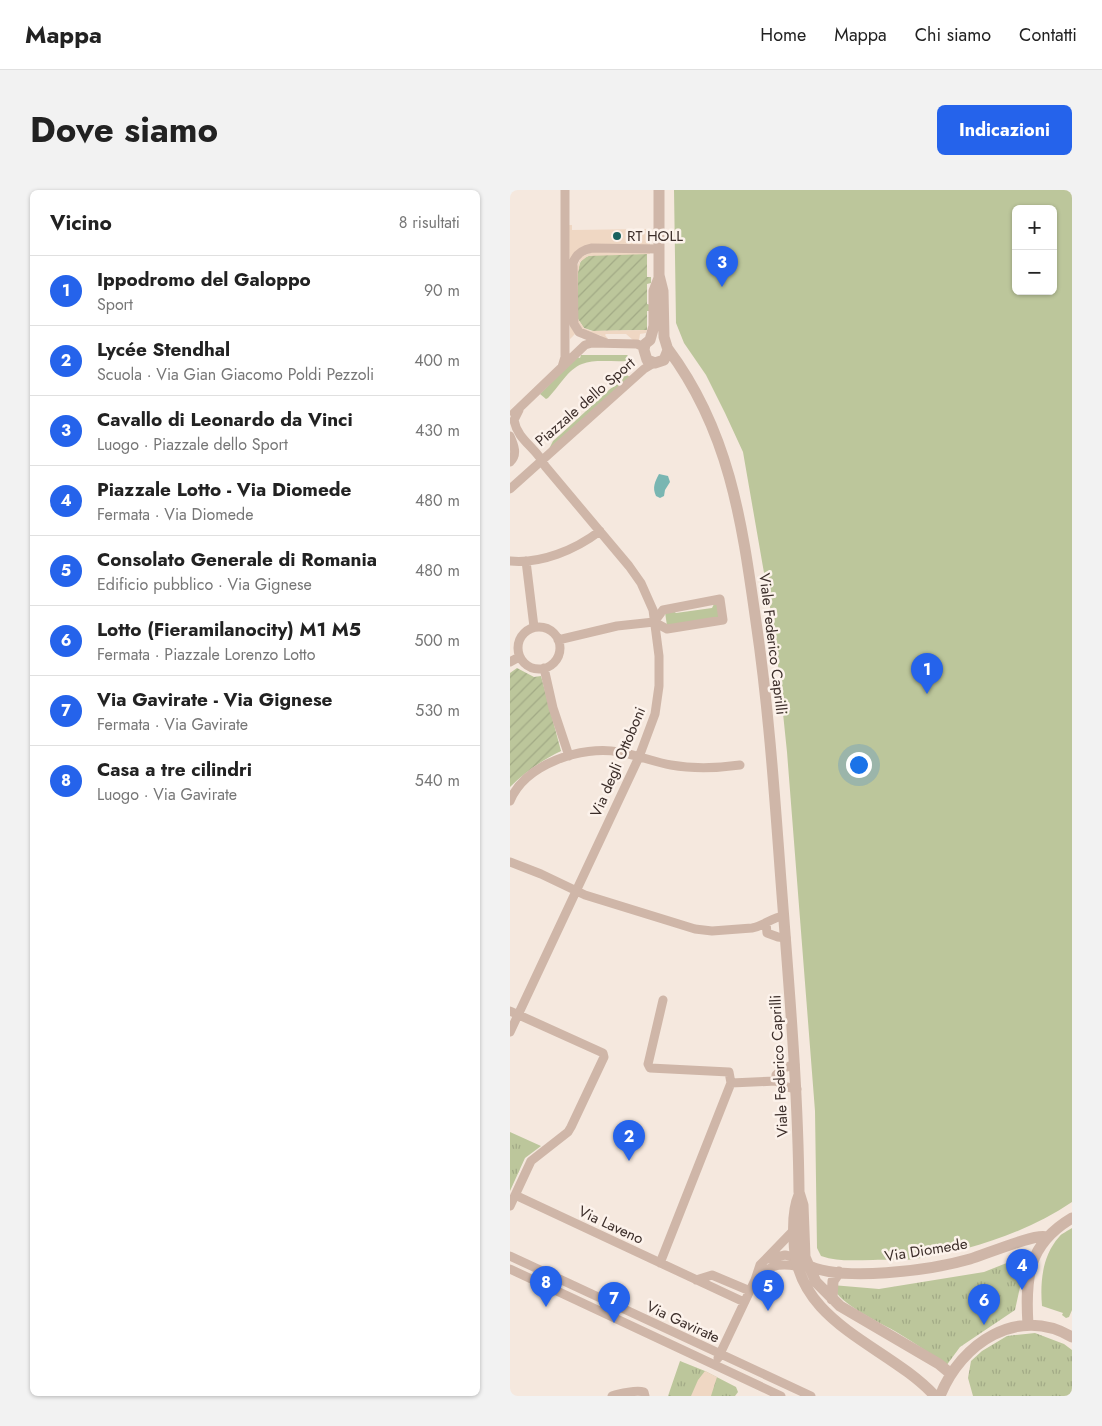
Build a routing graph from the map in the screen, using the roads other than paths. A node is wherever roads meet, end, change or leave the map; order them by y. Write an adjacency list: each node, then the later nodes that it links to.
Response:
1 (564, 190): 9 (street)
2 (659, 190): 3 (street)
3 (659, 249): 4 (street); 5 (street, Piazzale dello Sport)
4 (659, 275): 6 (street); 7 (street)
5 (606, 343): 6 (street, Piazzale dello Sport); 9 (street, Piazzale dello Sport)
6 (647, 343): 7 (street, Piazzale dello Sport); 8 (street, Piazzale dello Sport)
7 (666, 346): 8 (street, Piazzale dello Sport); 10 (street, Viale Federico Caprilli)
8 (657, 363): 10 (street, Viale Federico Caprilli); 15 (street, Piazzale dello Sport)
9 (562, 367): 11 (street, Piazzale dello Sport)
10 (691, 385): 34 (street, Viale Federico Caprilli)
11 (519, 410): 12 (street, Piazzale dello Sport); 13 (street, Piazzale dello Sport)
12 (510, 416)
13 (513, 433): 14 (street, Piazzale dello Sport); 16 (street)
14 (534, 452): 15 (street, Piazzale dello Sport); 17 (street)
15 (542, 460): 17 (street); 19 (street, Via degli Ottoboni)
16 (510, 462)
17 (531, 470): 18 (street)
18 (510, 489)
19 (600, 531): 21 (street); 22 (street, Via degli Ottoboni)
20 (510, 561): 21 (street)
21 (526, 561): 23 (street)
22 (654, 622): 22 (street); 24 (street); 29 (street, Via degli Ottoboni)
23 (534, 627): 24 (street); 25 (street)
24 (558, 640): 27 (street)
25 (519, 657): 26 (street); 27 (street)
26 (510, 662)
27 (544, 668): 28 (street)
28 (569, 756): 29 (street); 31 (street)
29 (638, 757): 30 (street); 33 (street, Via degli Ottoboni)
30 (740, 765)
31 (510, 800)
32 (510, 862): 33 (street)
33 (577, 891): 35 (street); 38 (street, Via degli Ottoboni)
34 (784, 916): 35 (street); 36 (street, Viale Federico Caprilli)
35 (766, 923): 36 (street)
36 (786, 938): 40 (street, Viale Federico Caprilli)
37 (663, 1000): 42 (street)
38 (514, 1013): 39 (street, Via degli Ottoboni); 45 (street)
39 (510, 1032)
40 (795, 1065): 41 (street); 43 (street, Viale Federico Caprilli)
41 (776, 1081): 42 (street); 43 (street)
42 (732, 1083): 52 (street)
43 (797, 1089): 44 (street, Viale Federico Caprilli)
44 (799, 1192): 48 (street, Viale Federico Caprilli); 53 (street, Viale Federico Caprilli)
45 (516, 1195): 46 (street); 52 (street, Via Laveno)
46 (510, 1206)
47 (1072, 1218): 49 (street)
48 (793, 1231): 51 (street); 53 (street, Viale Federico Caprilli)
49 (1046, 1238): 55 (street, Via Diomede); 61 (street)
50 (510, 1256): 63 (street, Via Gavirate)
51 (766, 1260): 53 (street); 57 (street)
52 (660, 1263): 56 (street, Via Laveno)
53 (799, 1263): 55 (street, Via Diomede); 57 (street); 59 (street, Viale Federico Caprilli); 77 (street, Viale Federico Caprilli)
54 (510, 1269): 65 (street, Via Gavirate)
55 (839, 1272): 59 (street)
56 (696, 1280): 58 (street, Via Laveno); 60 (street, Via Laveno)
57 (755, 1280): 58 (street)
58 (750, 1292): 60 (street)
59 (832, 1299): 68 (street, Viale Federico Caprilli)
60 (744, 1302): 66 (street)
61 (1028, 1325): 62 (street); 64 (street)
62 (1072, 1337)
63 (694, 1342): 65 (street); 66 (street, Via Gavirate)
64 (972, 1348): 68 (street); 71 (street)
65 (689, 1352): 69 (street, Via Gavirate)
66 (720, 1354): 67 (street, Via Gavirate); 69 (street)
67 (737, 1361): 70 (street); 76 (street, Via Gavirate)
68 (940, 1364): 71 (street, Viale Federico Caprilli)
69 (715, 1365): 70 (street, Via Gavirate)
70 (733, 1373): 75 (street, Via Gavirate)
71 (951, 1374): 78 (street)
72 (632, 1395): 73 (street); 74 (street)
73 (612, 1396)
74 (645, 1396)
75 (781, 1396)
76 (811, 1396)
77 (935, 1396)
78 (940, 1396)

